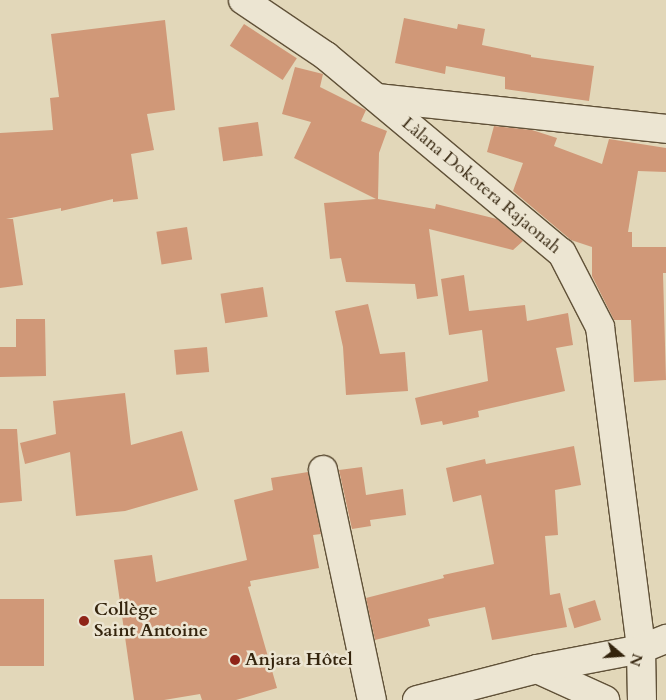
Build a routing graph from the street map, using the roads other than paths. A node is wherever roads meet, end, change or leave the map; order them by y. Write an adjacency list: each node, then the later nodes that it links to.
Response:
1 (243, 0): 2 (street, Làlana Dokotera Rajaonah)
2 (377, 98): 3 (street); 6 (street, Làlana Dokotera Rajaonah)
3 (666, 129)
4 (322, 470): 8 (street)
5 (666, 639): 6 (street)
6 (641, 649): 7 (street); 11 (street, Làlana Dokotera Rajaonah)
7 (537, 669): 9 (street); 10 (street)
8 (372, 700)
9 (417, 700)
10 (605, 700)
11 (642, 700)

